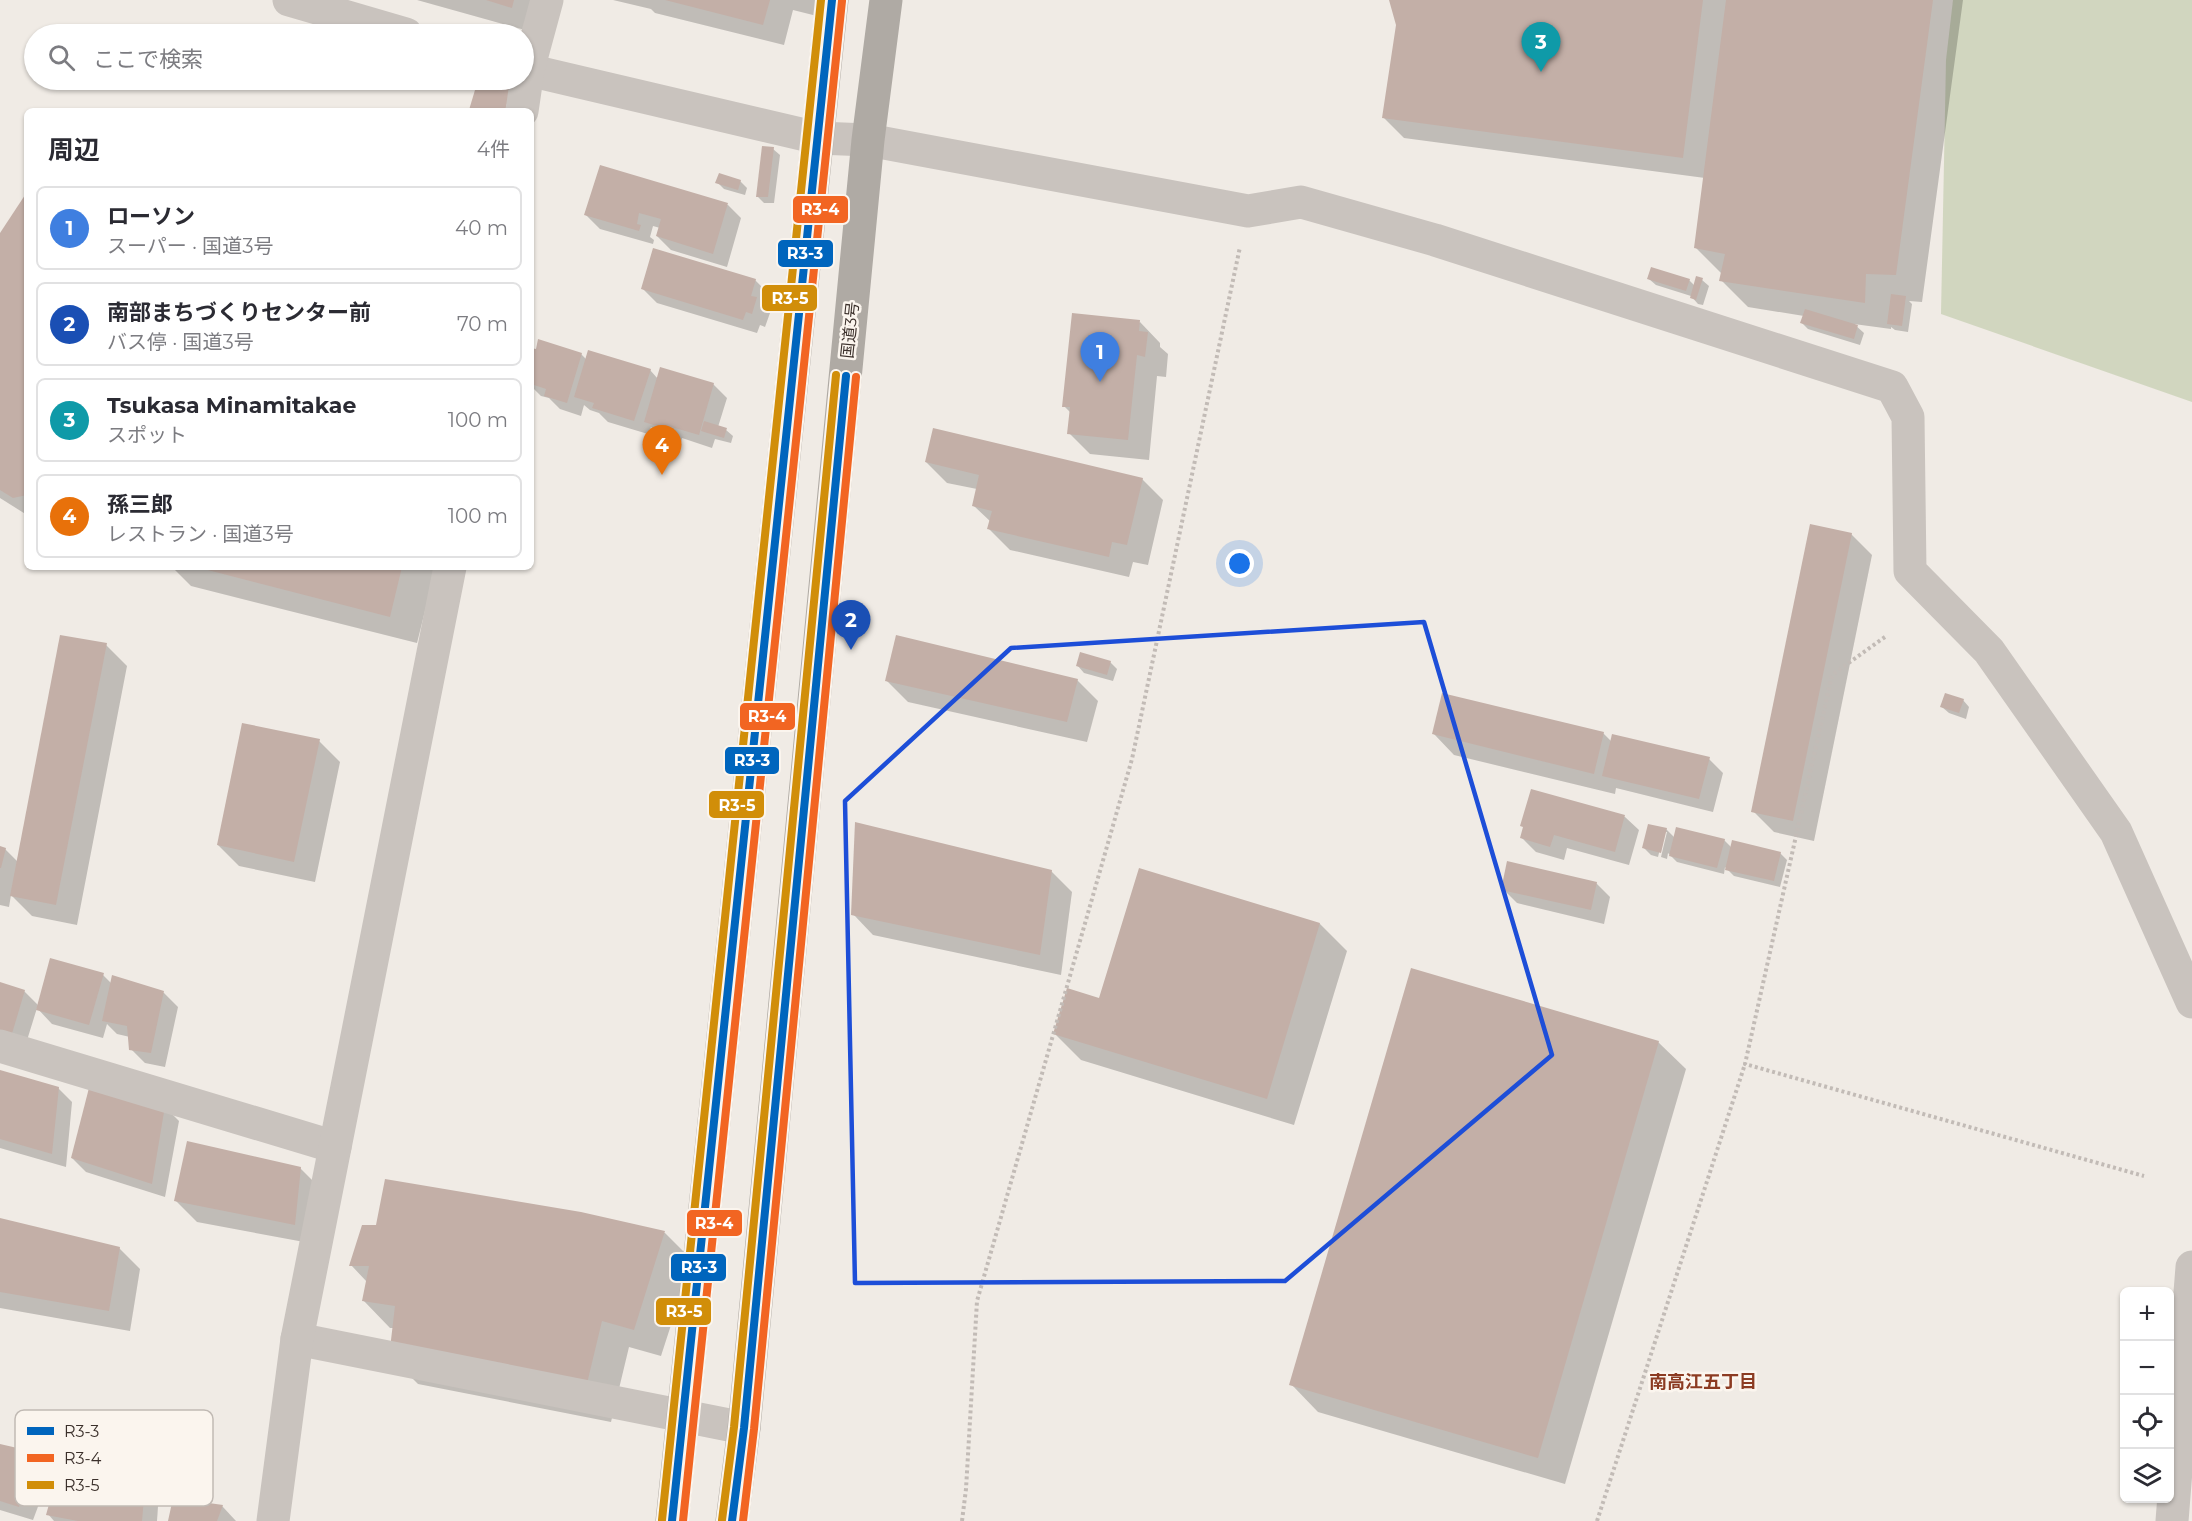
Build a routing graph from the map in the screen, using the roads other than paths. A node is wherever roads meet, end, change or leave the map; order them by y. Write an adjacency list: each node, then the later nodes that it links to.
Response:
1 (289, 0): 5 (street)
2 (547, 0): 6 (street)
3 (832, 0): 10 (highway)
4 (886, 0): 11 (highway, 国道3号)
5 (372, 24)
6 (534, 43)
7 (534, 72): 10 (street)
8 (524, 90): 9 (street)
9 (522, 108)
10 (818, 138): 11 (street); 18 (highway)
11 (868, 140): 13 (street); 19 (highway, 国道3号)
12 (449, 570): 15 (street)
13 (2192, 1002)
14 (0, 1046): 15 (street)
15 (335, 1147): 17 (street)
16 (2192, 1267): 23 (street)
17 (297, 1339): 18 (street); 20 (street)
18 (682, 1415): 19 (street); 21 (highway)
19 (744, 1428): 22 (highway, 国道3号)
20 (273, 1521)
21 (672, 1521)
22 (732, 1521)
23 (2172, 1521)

